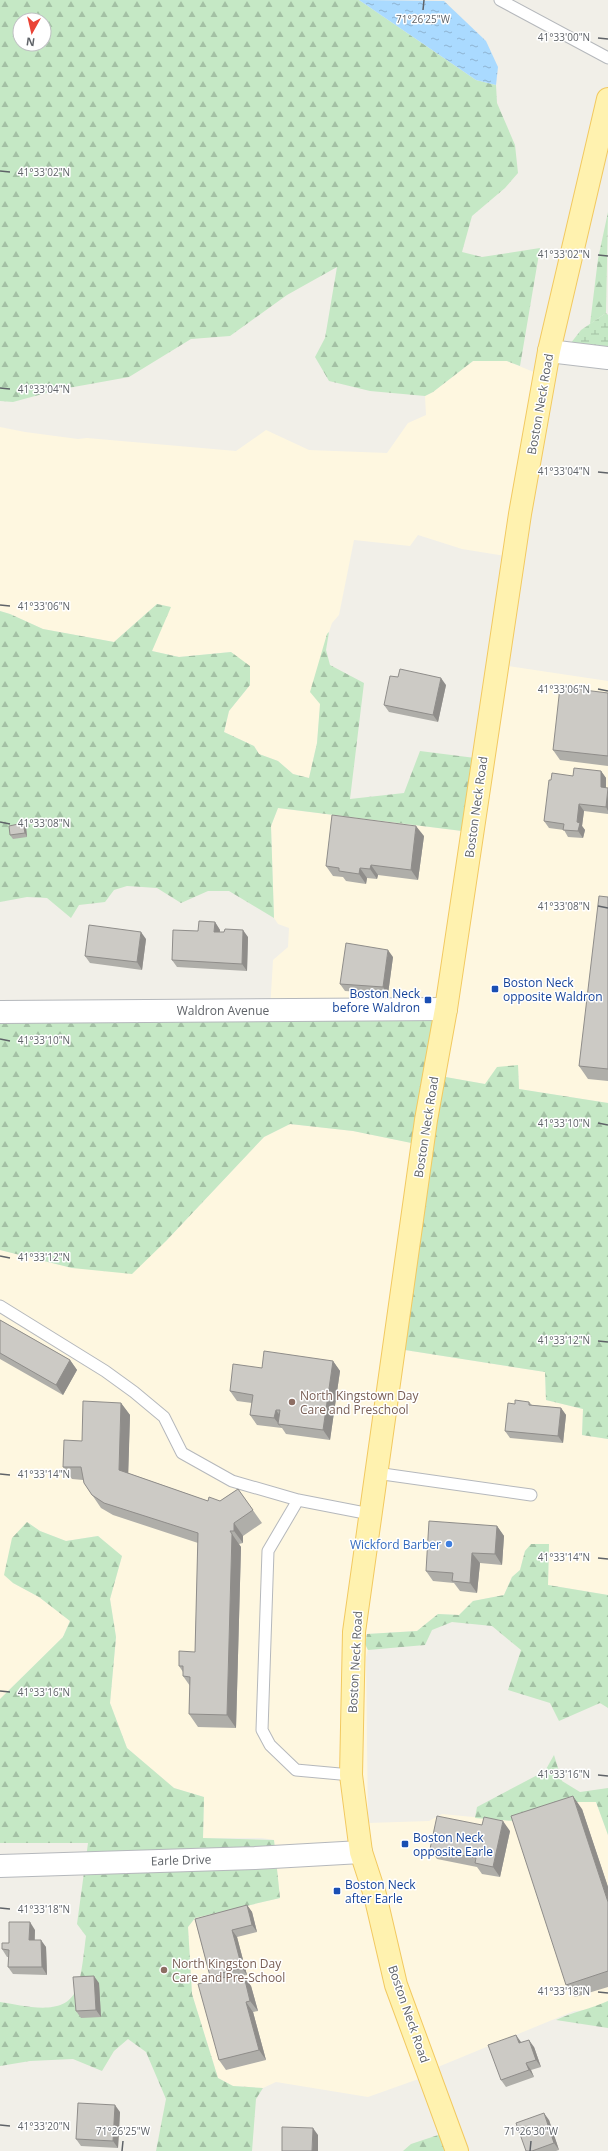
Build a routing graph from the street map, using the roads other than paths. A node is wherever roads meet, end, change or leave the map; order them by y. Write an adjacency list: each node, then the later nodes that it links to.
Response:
1 (500, 0): 2 (lane)
2 (608, 58)
3 (608, 99): 4 (main road, Boston Neck Road)
4 (549, 351): 5 (street); 6 (main road, Boston Neck Road)
5 (608, 358)
6 (446, 1009): 7 (street, Waldron Avenue); 9 (main road, Boston Neck Road)
7 (0, 1012)
8 (0, 1306): 11 (lane)
9 (376, 1473): 10 (lane); 12 (main road, Boston Neck Road)
10 (531, 1495)
11 (298, 1500): 12 (lane); 13 (lane)
12 (370, 1514): 13 (main road, Boston Neck Road)
13 (351, 1775): 14 (main road, Boston Neck Road)
14 (361, 1852): 15 (street, Earle Drive); 16 (main road, Boston Neck Road)
15 (0, 1866)
16 (458, 2151)

